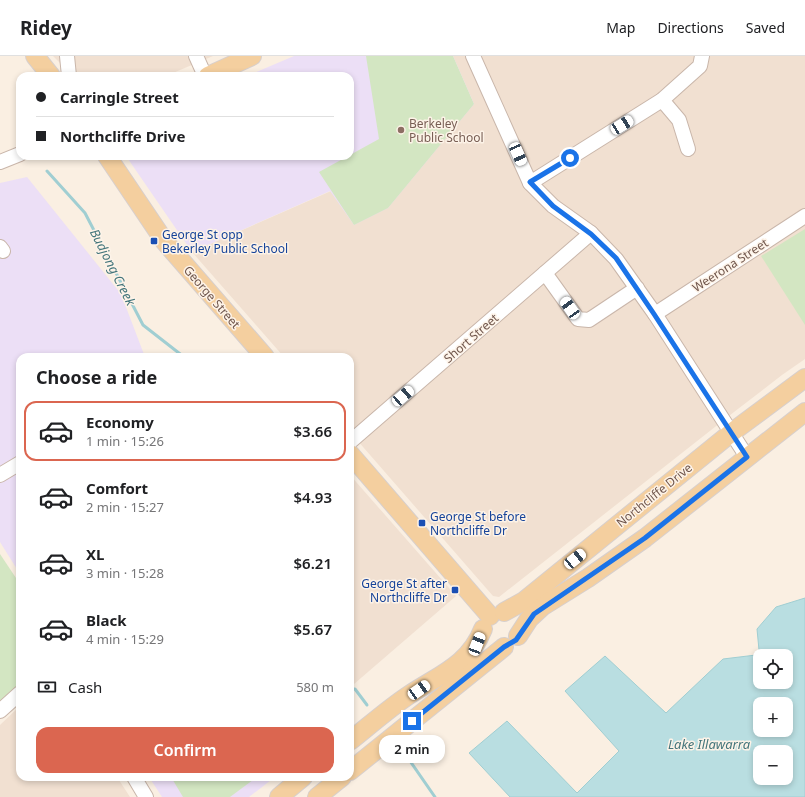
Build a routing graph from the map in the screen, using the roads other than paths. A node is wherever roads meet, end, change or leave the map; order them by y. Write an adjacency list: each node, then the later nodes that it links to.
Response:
1 (35, 56): 7 (main road)
2 (67, 56): 8 (street)
3 (196, 56): 9 (street)
4 (252, 56): 10 (main road)
5 (473, 56): 16 (street)
6 (702, 56): 11 (street)
7 (48, 72)
8 (69, 72)
9 (205, 72)
10 (216, 72)
11 (662, 100): 12 (street); 16 (street)
12 (688, 149)
13 (16, 156): 15 (street)
14 (110, 160): 22 (main road, George Street)
15 (0, 162)
16 (530, 182): 18 (street)
17 (805, 216): 21 (street, Weerona Street)
18 (591, 234): 19 (street, Short Street); 20 (street)
19 (545, 273): 20 (street); 26 (street, Short Street)
20 (637, 288): 21 (street)
21 (654, 314): 25 (street)
22 (262, 353)
23 (805, 378): 25 (main road, Northcliffe Drive)
24 (805, 412): 27 (main road)
25 (731, 433): 27 (street); 31 (main road, Northcliffe Drive)
26 (354, 439)
27 (747, 457): 32 (main road)
28 (354, 459): 31 (main road)
29 (16, 465): 30 (street)
30 (0, 475)
31 (492, 619): 32 (main road); 33 (main road); 36 (main road)
32 (518, 636): 33 (main road)
33 (504, 647): 37 (main road)
34 (16, 697): 35 (street)
35 (0, 711)
36 (354, 738)
37 (354, 768)
38 (136, 781): 41 (street)
39 (298, 781): 42 (main road)
40 (337, 781): 43 (main road)
41 (146, 797)
42 (279, 797)
43 (317, 797)

